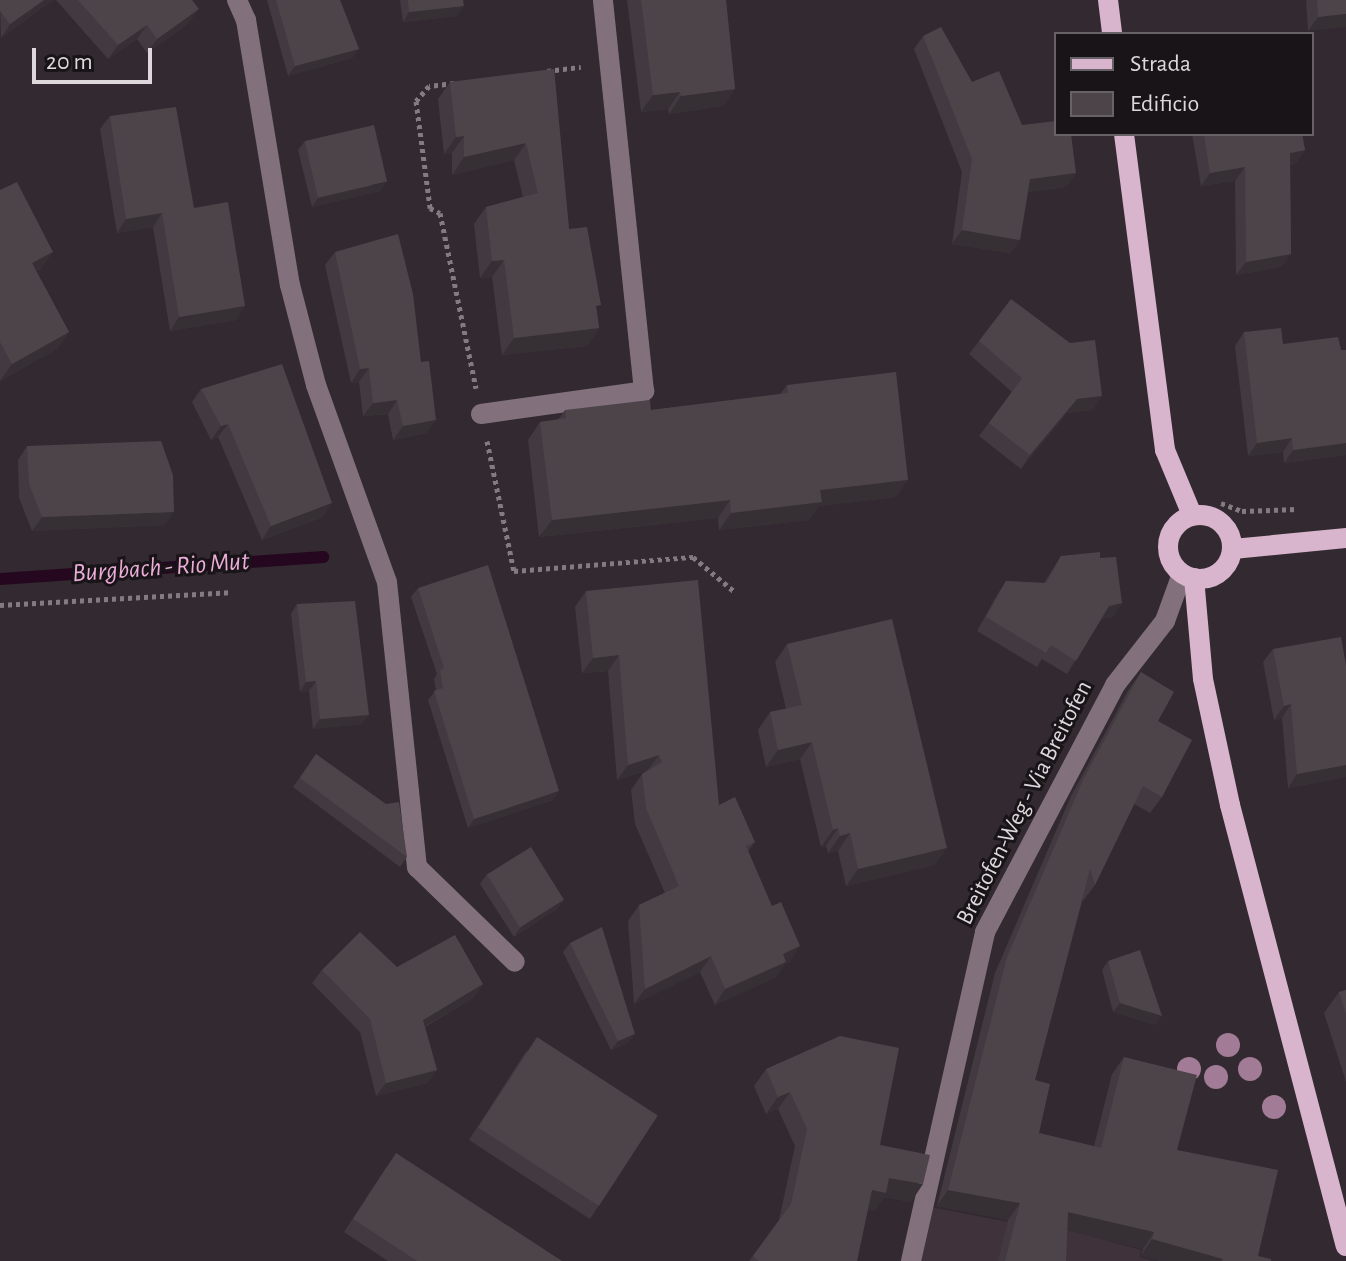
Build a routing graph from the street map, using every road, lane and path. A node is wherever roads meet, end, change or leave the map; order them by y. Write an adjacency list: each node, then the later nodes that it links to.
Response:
1 (237, 0): 19 (street)
2 (603, 0): 5 (street)
3 (1108, 0): 4 (main road)
4 (1112, 32)
5 (612, 63): 6 (path); 9 (street)
6 (536, 72)
7 (460, 82): 9 (path)
8 (1124, 136): 12 (main road)
9 (481, 414): 17 (path)
10 (1217, 501): 11 (path)
11 (1302, 509)
12 (1192, 515): 14 (main road); 15 (main road)
13 (1346, 538): 14 (main road)
14 (1233, 549): 15 (main road)
15 (1188, 576): 20 (main road); 21 (street, Breitofen-Weg - Via Breitofen)
16 (230, 592): 18 (path)
17 (735, 592)
18 (0, 605)
19 (515, 962)
20 (1346, 1246)
21 (911, 1261)

